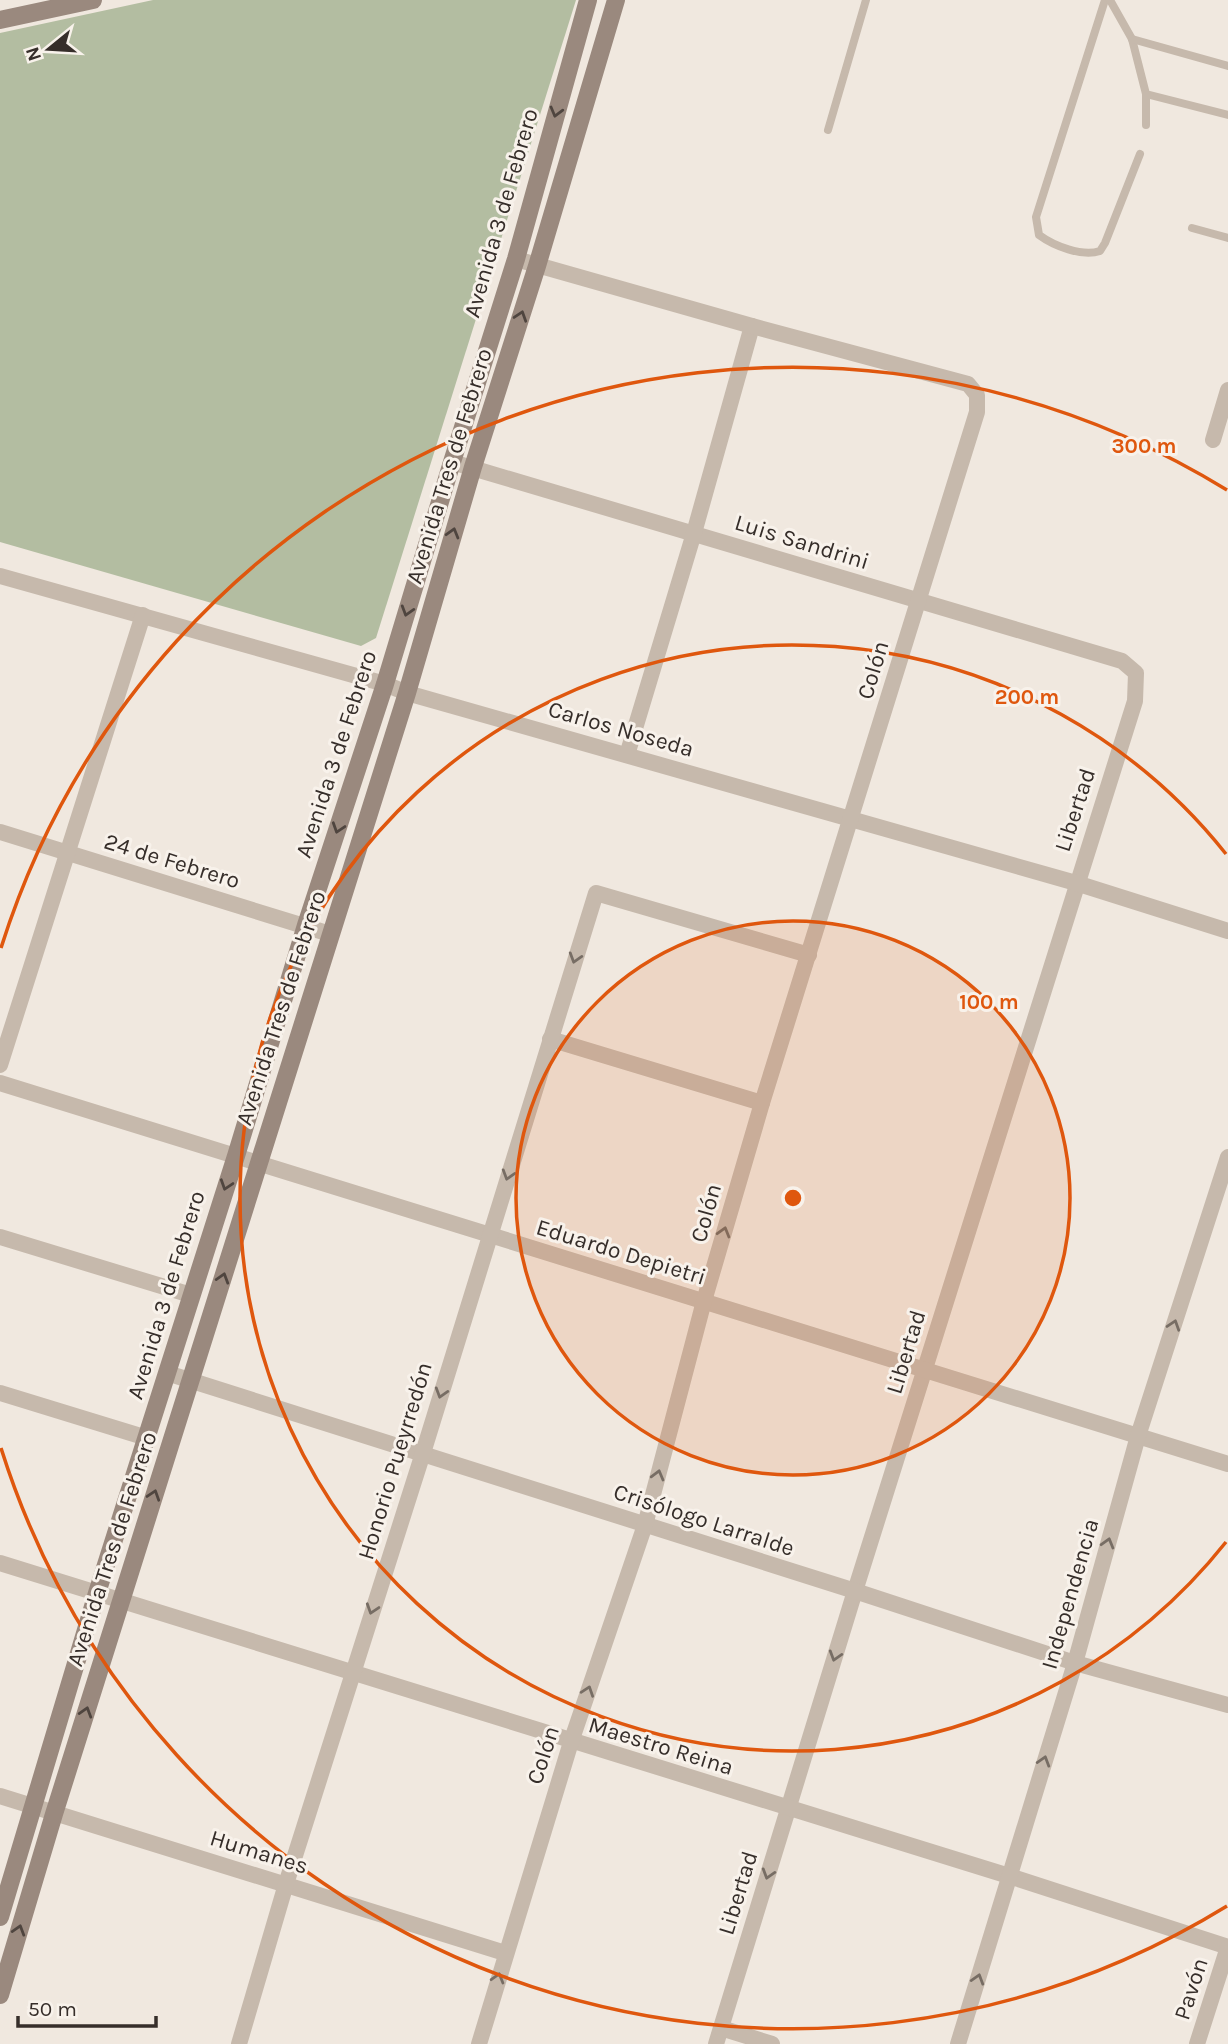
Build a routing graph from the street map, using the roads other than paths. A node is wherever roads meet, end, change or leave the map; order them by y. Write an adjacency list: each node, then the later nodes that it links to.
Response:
1 (93, 0): 6 (main road)
2 (588, 0): 16 (main road, Avenida 3 de Febrero, one-way to 16)
3 (616, 0): 17 (main road, Avenida Tres de Febrero)
4 (866, 0): 12 (lane)
5 (1107, 0): 7 (lane); 13 (lane)
6 (0, 20)
7 (1132, 38): 8 (lane); 9 (lane)
8 (1228, 66)
9 (1146, 94): 10 (lane); 11 (lane)
10 (1228, 115)
11 (1146, 125)
12 (828, 130)
13 (1140, 154)
14 (1192, 228): 15 (lane)
15 (1228, 238)
16 (516, 259): 17 (street); 21 (main road, Avenida 3 de Febrero)
17 (537, 266): 18 (street); 22 (main road, Avenida Tres de Febrero, one-way to 17)
18 (752, 326): 23 (street); 25 (street, Colón)
19 (1228, 390): 20 (street)
20 (1213, 440)
21 (452, 462): 22 (street, Luis Sandrini); 28 (main road, Avenida 3 de Febrero, one-way to 28)
22 (472, 467): 23 (street, Luis Sandrini); 29 (main road, Avenida Tres de Febrero, one-way to 22)
23 (694, 533): 25 (street, Luis Sandrini); 30 (street)
24 (0, 576): 26 (street, Carlos Noseda)
25 (919, 600): 27 (street, Luis Sandrini); 31 (street, Colón)
26 (142, 615): 28 (street, Carlos Noseda); 33 (street)
27 (1136, 673): 34 (street, Libertad)
28 (386, 684): 29 (street, Carlos Noseda); 35 (main road, Avenida 3 de Febrero, one-way to 35)
29 (407, 693): 30 (street, Carlos Noseda); 37 (main road, Avenida Tres de Febrero)
30 (627, 755): 31 (street, Carlos Noseda)
31 (851, 818): 34 (street, Carlos Noseda); 38 (street, Colón)
32 (0, 832): 33 (street, 24 de Febrero)
33 (66, 853): 35 (street, 24 de Febrero); 40 (street)
34 (1076, 883): 36 (street, Carlos Noseda); 50 (street, Libertad)
35 (306, 925): 37 (street, 24 de Febrero); 43 (main road, Avenida 3 de Febrero)
36 (1228, 931)
37 (330, 934): 45 (main road, Avenida Tres de Febrero)
38 (809, 955): 39 (street, Honorio Pueyrredón, one-way to 39); 42 (street, Colón)
39 (550, 1039): 42 (street); 46 (street, Honorio Pueyrredón, one-way to 46)
40 (0, 1065)
41 (0, 1083): 43 (street, Eduardo Depietri)
42 (762, 1103): 49 (street, Colón, one-way to 42)
43 (236, 1156): 45 (street, Eduardo Depietri); 48 (main road, Avenida 3 de Febrero, one-way to 48)
44 (1228, 1157): 54 (street, Independencia, one-way to 44)
45 (258, 1163): 46 (street, Eduardo Depietri); 52 (main road, Avenida Tres de Febrero, one-way to 45)
46 (489, 1234): 49 (street, Eduardo Depietri); 56 (street, Honorio Pueyrredón, one-way to 56)
47 (0, 1237): 48 (street)
48 (191, 1296): 51 (main road, Avenida 3 de Febrero)
49 (704, 1301): 50 (street, Eduardo Depietri); 58 (street, Colón, one-way to 49)
50 (925, 1370): 54 (street, Eduardo Depietri); 60 (street, Libertad)
51 (167, 1373): 52 (street, Crisólogo Larralde); 55 (main road, Avenida 3 de Febrero)
52 (191, 1381): 56 (street, Crisólogo Larralde); 62 (main road, Avenida Tres de Febrero, one-way to 52)
53 (0, 1393): 55 (street)
54 (1138, 1436): 57 (street, Eduardo Depietri); 63 (street, Independencia, one-way to 54)
55 (147, 1438): 61 (main road, Avenida 3 de Febrero)
56 (422, 1453): 58 (street, Crisólogo Larralde); 64 (street, Honorio Pueyrredón, one-way to 64)
57 (1228, 1464)
58 (645, 1525): 60 (street, Crisólogo Larralde); 66 (street, Colón, one-way to 58)
59 (0, 1563): 61 (street, Maestro Reina)
60 (855, 1591): 63 (street, Crisólogo Larralde); 69 (street, Libertad, one-way to 69)
61 (96, 1593): 62 (street, Maestro Reina); 68 (main road, Avenida 3 de Febrero)
62 (121, 1601): 64 (street, Maestro Reina); 70 (main road, Avenida Tres de Febrero, one-way to 62)
63 (1075, 1663): 65 (street, Crisólogo Larralde); 71 (street, Independencia, one-way to 63)
64 (352, 1673): 66 (street, Maestro Reina); 72 (street, Honorio Pueyrredón)
65 (1228, 1705)
66 (571, 1742): 69 (street, Maestro Reina); 75 (street, Colón)
67 (0, 1796): 68 (street, Humanes)
68 (33, 1806): 70 (street, Humanes); 73 (main road, Avenida 3 de Febrero)
69 (787, 1809): 71 (street, Maestro Reina); 77 (street, Libertad, one-way to 77)
70 (54, 1814): 72 (street, Humanes); 76 (main road, Avenida Tres de Febrero, one-way to 70)
71 (1009, 1876): 74 (street, Maestro Reina); 82 (street, Independencia, one-way to 71)
72 (286, 1884): 75 (street, Humanes); 78 (street, Honorio Pueyrredón)
73 (0, 1917)
74 (1228, 1947): 83 (street, Pavón)
75 (505, 1953): 79 (street, Colón, one-way to 75)
76 (0, 1995)
77 (721, 2028): 80 (street, Libertad); 81 (street)
78 (239, 2044)
79 (479, 2044)
80 (716, 2044)
81 (772, 2044)
82 (958, 2044)
83 (1197, 2044)

